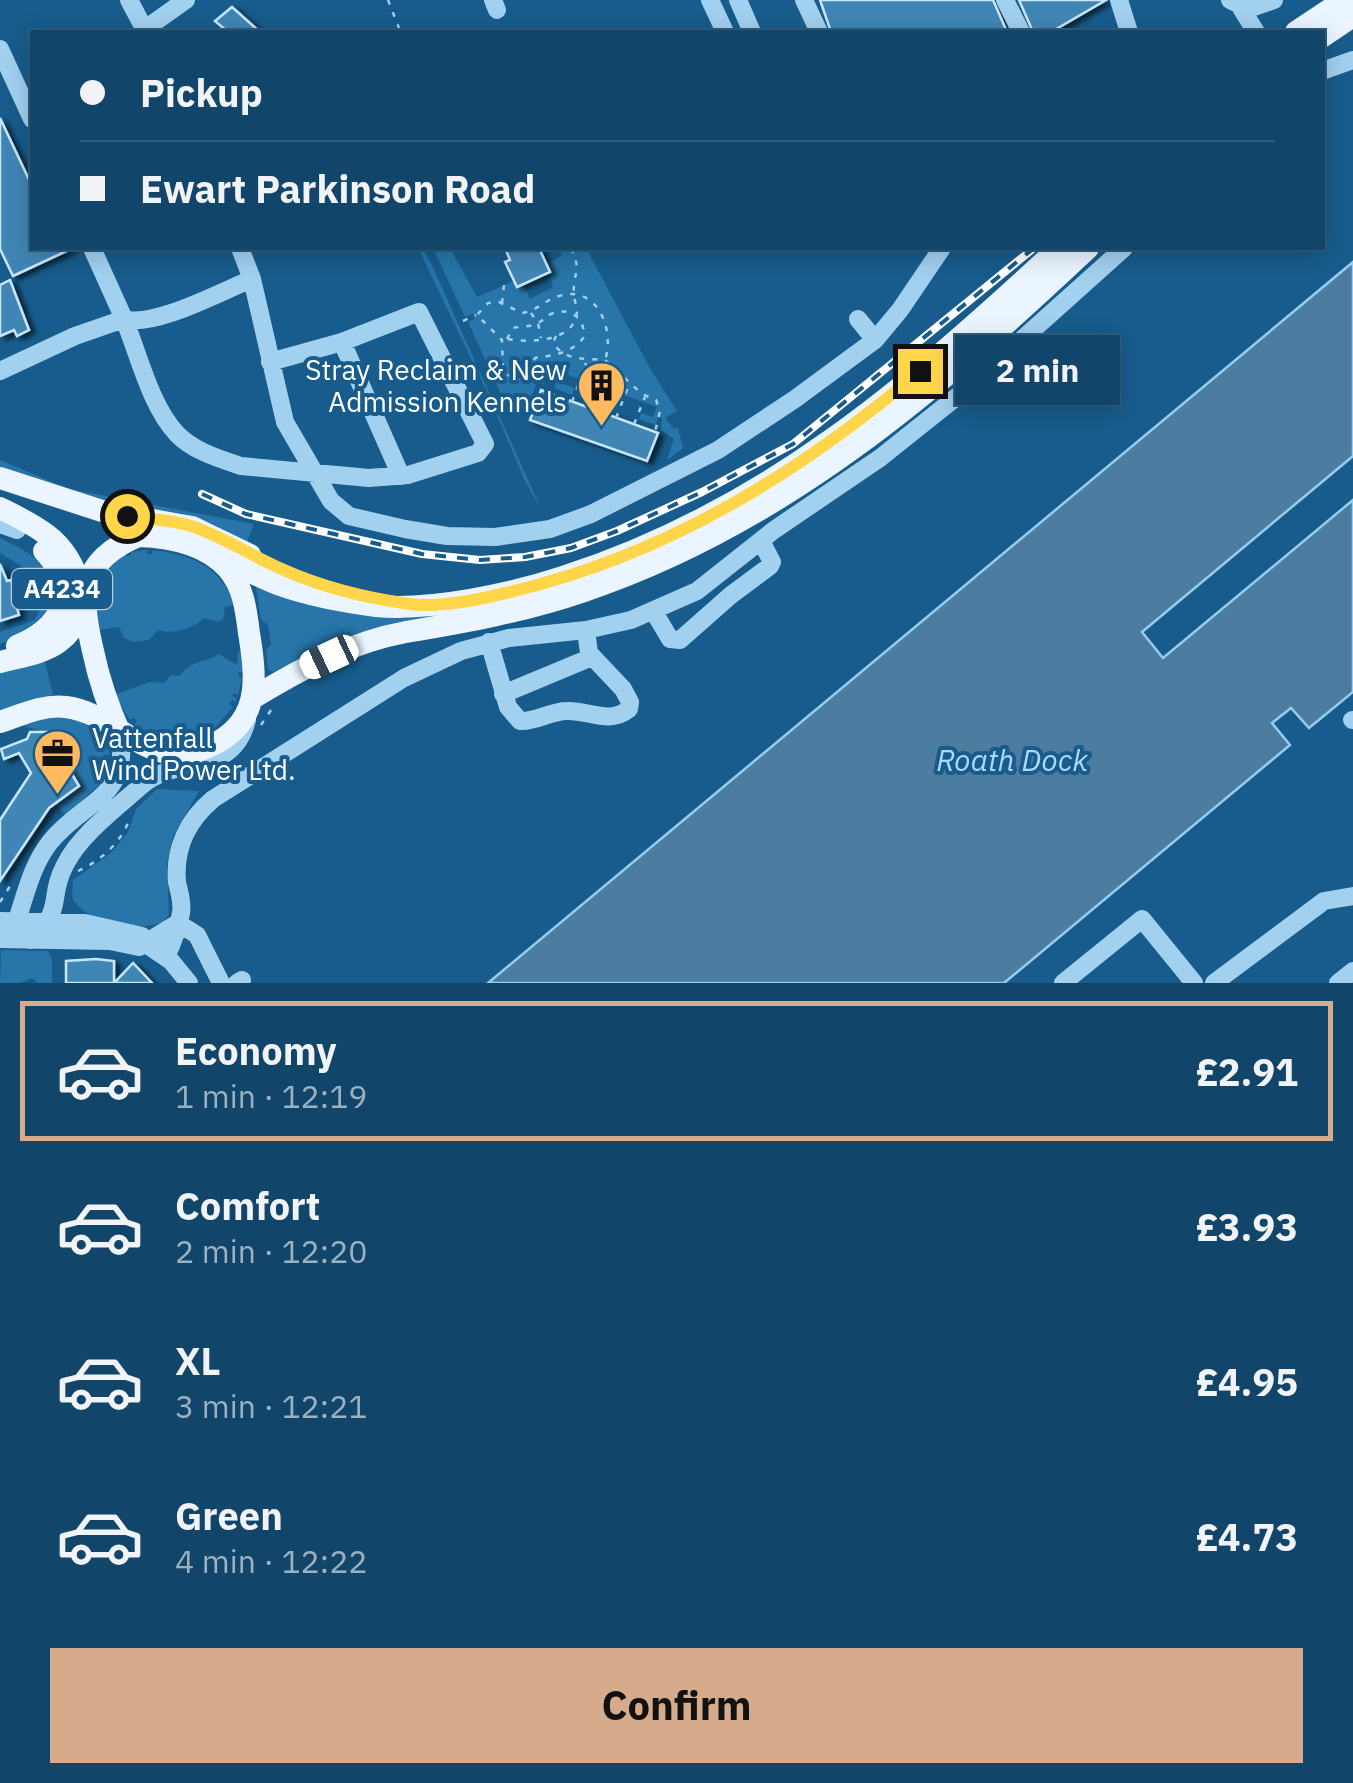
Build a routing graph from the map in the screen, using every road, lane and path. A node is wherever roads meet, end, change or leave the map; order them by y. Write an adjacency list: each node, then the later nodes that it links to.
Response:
1 (129, 0): 14 (street)
2 (186, 0): 15 (street)
3 (388, 0): 13 (path)
4 (710, 0): 16 (street)
5 (738, 0): 17 (street)
6 (804, 0): 18 (street)
7 (1005, 0): 19 (street)
8 (1118, 0): 20 (street)
9 (1274, 0): 11 (street)
10 (1344, 0): 22 (main road)
11 (1235, 4): 21 (street)
12 (1353, 16): 23 (main road, bridge)
13 (400, 28)
14 (144, 30)
15 (146, 30)
16 (724, 30)
17 (751, 30)
18 (818, 30)
19 (1019, 30)
20 (1128, 30)
21 (1254, 30)
22 (1299, 30)
23 (1325, 36)
24 (0, 50): 27 (street)
25 (1353, 60): 26 (street)
26 (1325, 71)
27 (30, 114)
28 (93, 250): 44 (street)
29 (241, 250): 35 (street)
30 (572, 250): 38 (path)
31 (941, 250): 51 (street)
32 (1057, 250): 74 (main road)
33 (1086, 250): 74 (main road)
34 (1122, 250): 72 (street)
35 (252, 278): 44 (street); 56 (street)
36 (504, 286): 39 (path)
37 (541, 293): 40 (path)
38 (574, 295): 40 (path); 43 (path); 55 (path)
39 (502, 302): 41 (path); 42 (path)
40 (546, 302): 41 (path)
41 (530, 312): 47 (path)
42 (477, 315): 45 (path); 49 (path)
43 (576, 315): 47 (path); 48 (path); 53 (path)
44 (124, 319): 57 (street); 65 (street)
45 (462, 320)
46 (858, 320): 51 (street)
47 (538, 323): 49 (path); 50 (path)
48 (556, 336): 50 (path); 53 (path)
49 (504, 340): 50 (path); 53 (path)
50 (542, 340)
51 (875, 340): 65 (street)
52 (342, 342): 56 (street); 66 (street); 66 (street)
53 (563, 353): 54 (path)
54 (586, 361): 55 (path); 60 (path)
55 (605, 361): 58 (path); 61 (path)
56 (270, 362): 65 (street)
57 (0, 371)
58 (630, 382): 59 (path); 62 (path)
59 (646, 396): 63 (path); 64 (path)
60 (572, 402)
61 (588, 408)
62 (616, 418)
63 (634, 424)
64 (655, 432)
65 (314, 474): 66 (street)
66 (402, 476)
67 (0, 478): 76 (main road)
68 (0, 488): 71 (main road, A4234)
69 (0, 508): 75 (main road, A4234)
70 (6, 524): 80 (main road, A4234)
71 (138, 536): 73 (main road); 75 (main road)
72 (761, 541): 77 (street); 77 (street)
73 (204, 550): 76 (main road); 84 (main road)
74 (558, 589): 76 (main road); 84 (main road)
75 (83, 603): 82 (main road); 86 (main road)
76 (410, 604)
77 (654, 612): 78 (street)
78 (586, 630): 79 (street); 81 (street)
79 (488, 642): 83 (street); 93 (street)
80 (0, 653)
81 (592, 657): 83 (street); 83 (street)
82 (0, 662)
83 (503, 694)
84 (259, 704): 86 (main road); 87 (path); 92 (street)
85 (0, 722): 86 (main road)
86 (120, 733): 91 (street)
87 (256, 734)
88 (130, 814): 89 (path)
89 (72, 876)
90 (1353, 896): 103 (street)
91 (9, 921): 92 (street); 95 (street)
92 (51, 922): 95 (street); 96 (street)
93 (178, 923): 96 (street); 97 (street); 100 (street)
94 (0, 939): 95 (street)
95 (30, 940): 96 (street)
96 (146, 944): 97 (street)
97 (166, 957): 99 (street)
98 (1353, 971): 104 (street)
99 (189, 983)
100 (220, 983)
101 (1064, 983): 102 (street)
102 (1194, 983)
103 (1214, 983)
104 (1338, 983)

